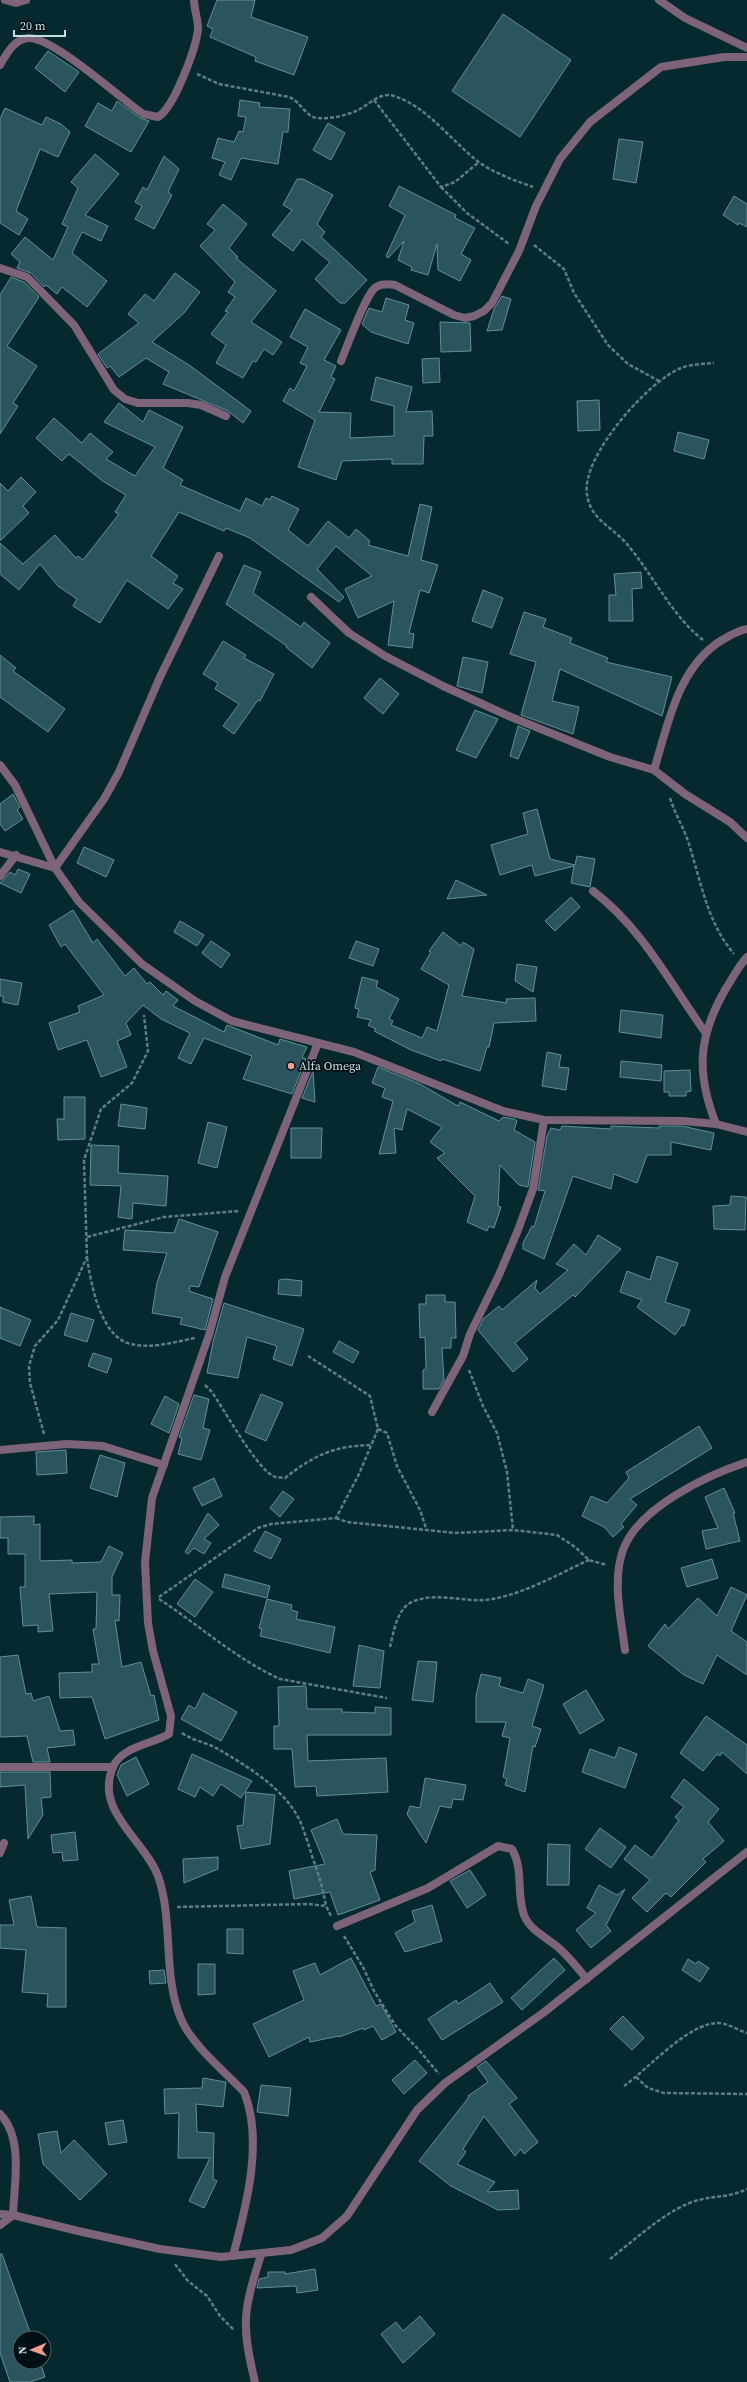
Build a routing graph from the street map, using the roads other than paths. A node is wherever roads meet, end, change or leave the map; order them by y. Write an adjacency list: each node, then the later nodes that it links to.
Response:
1 (5, 0): 2 (street)
2 (26, 0)
3 (194, 0): 7 (street)
4 (659, 0): 5 (street)
5 (747, 48)
6 (747, 57): 9 (street)
7 (0, 65)
8 (0, 268): 10 (street)
9 (341, 361)
10 (226, 416)
11 (219, 556): 19 (street)
12 (311, 597): 15 (street)
13 (747, 629): 15 (street)
14 (0, 765): 19 (street)
15 (654, 770): 16 (street)
16 (747, 838)
17 (0, 852): 18 (street)
18 (16, 856): 19 (street); 20 (street)
19 (55, 868): 24 (street)
20 (0, 876)
21 (593, 891): 23 (street)
22 (744, 960): 23 (street)
23 (705, 1032): 26 (street)
24 (318, 1043): 25 (street); 31 (street)
25 (544, 1120): 26 (street); 28 (street)
26 (716, 1124): 27 (street)
27 (747, 1132)
28 (432, 1412)
29 (0, 1450): 31 (street)
30 (747, 1462): 32 (street)
31 (164, 1465): 34 (street)
32 (625, 1650)
33 (0, 1767): 34 (street)
34 (113, 1767): 45 (street)
35 (4, 1844): 37 (street)
36 (747, 1852): 39 (street)
37 (0, 1853)
38 (337, 1926): 39 (street)
39 (587, 1979): 44 (street)
40 (0, 2114): 42 (street)
41 (0, 2214): 42 (street)
42 (13, 2215): 43 (street); 45 (street)
43 (0, 2224)
44 (261, 2255): 45 (street); 46 (street)
45 (234, 2256)
46 (255, 2382)

